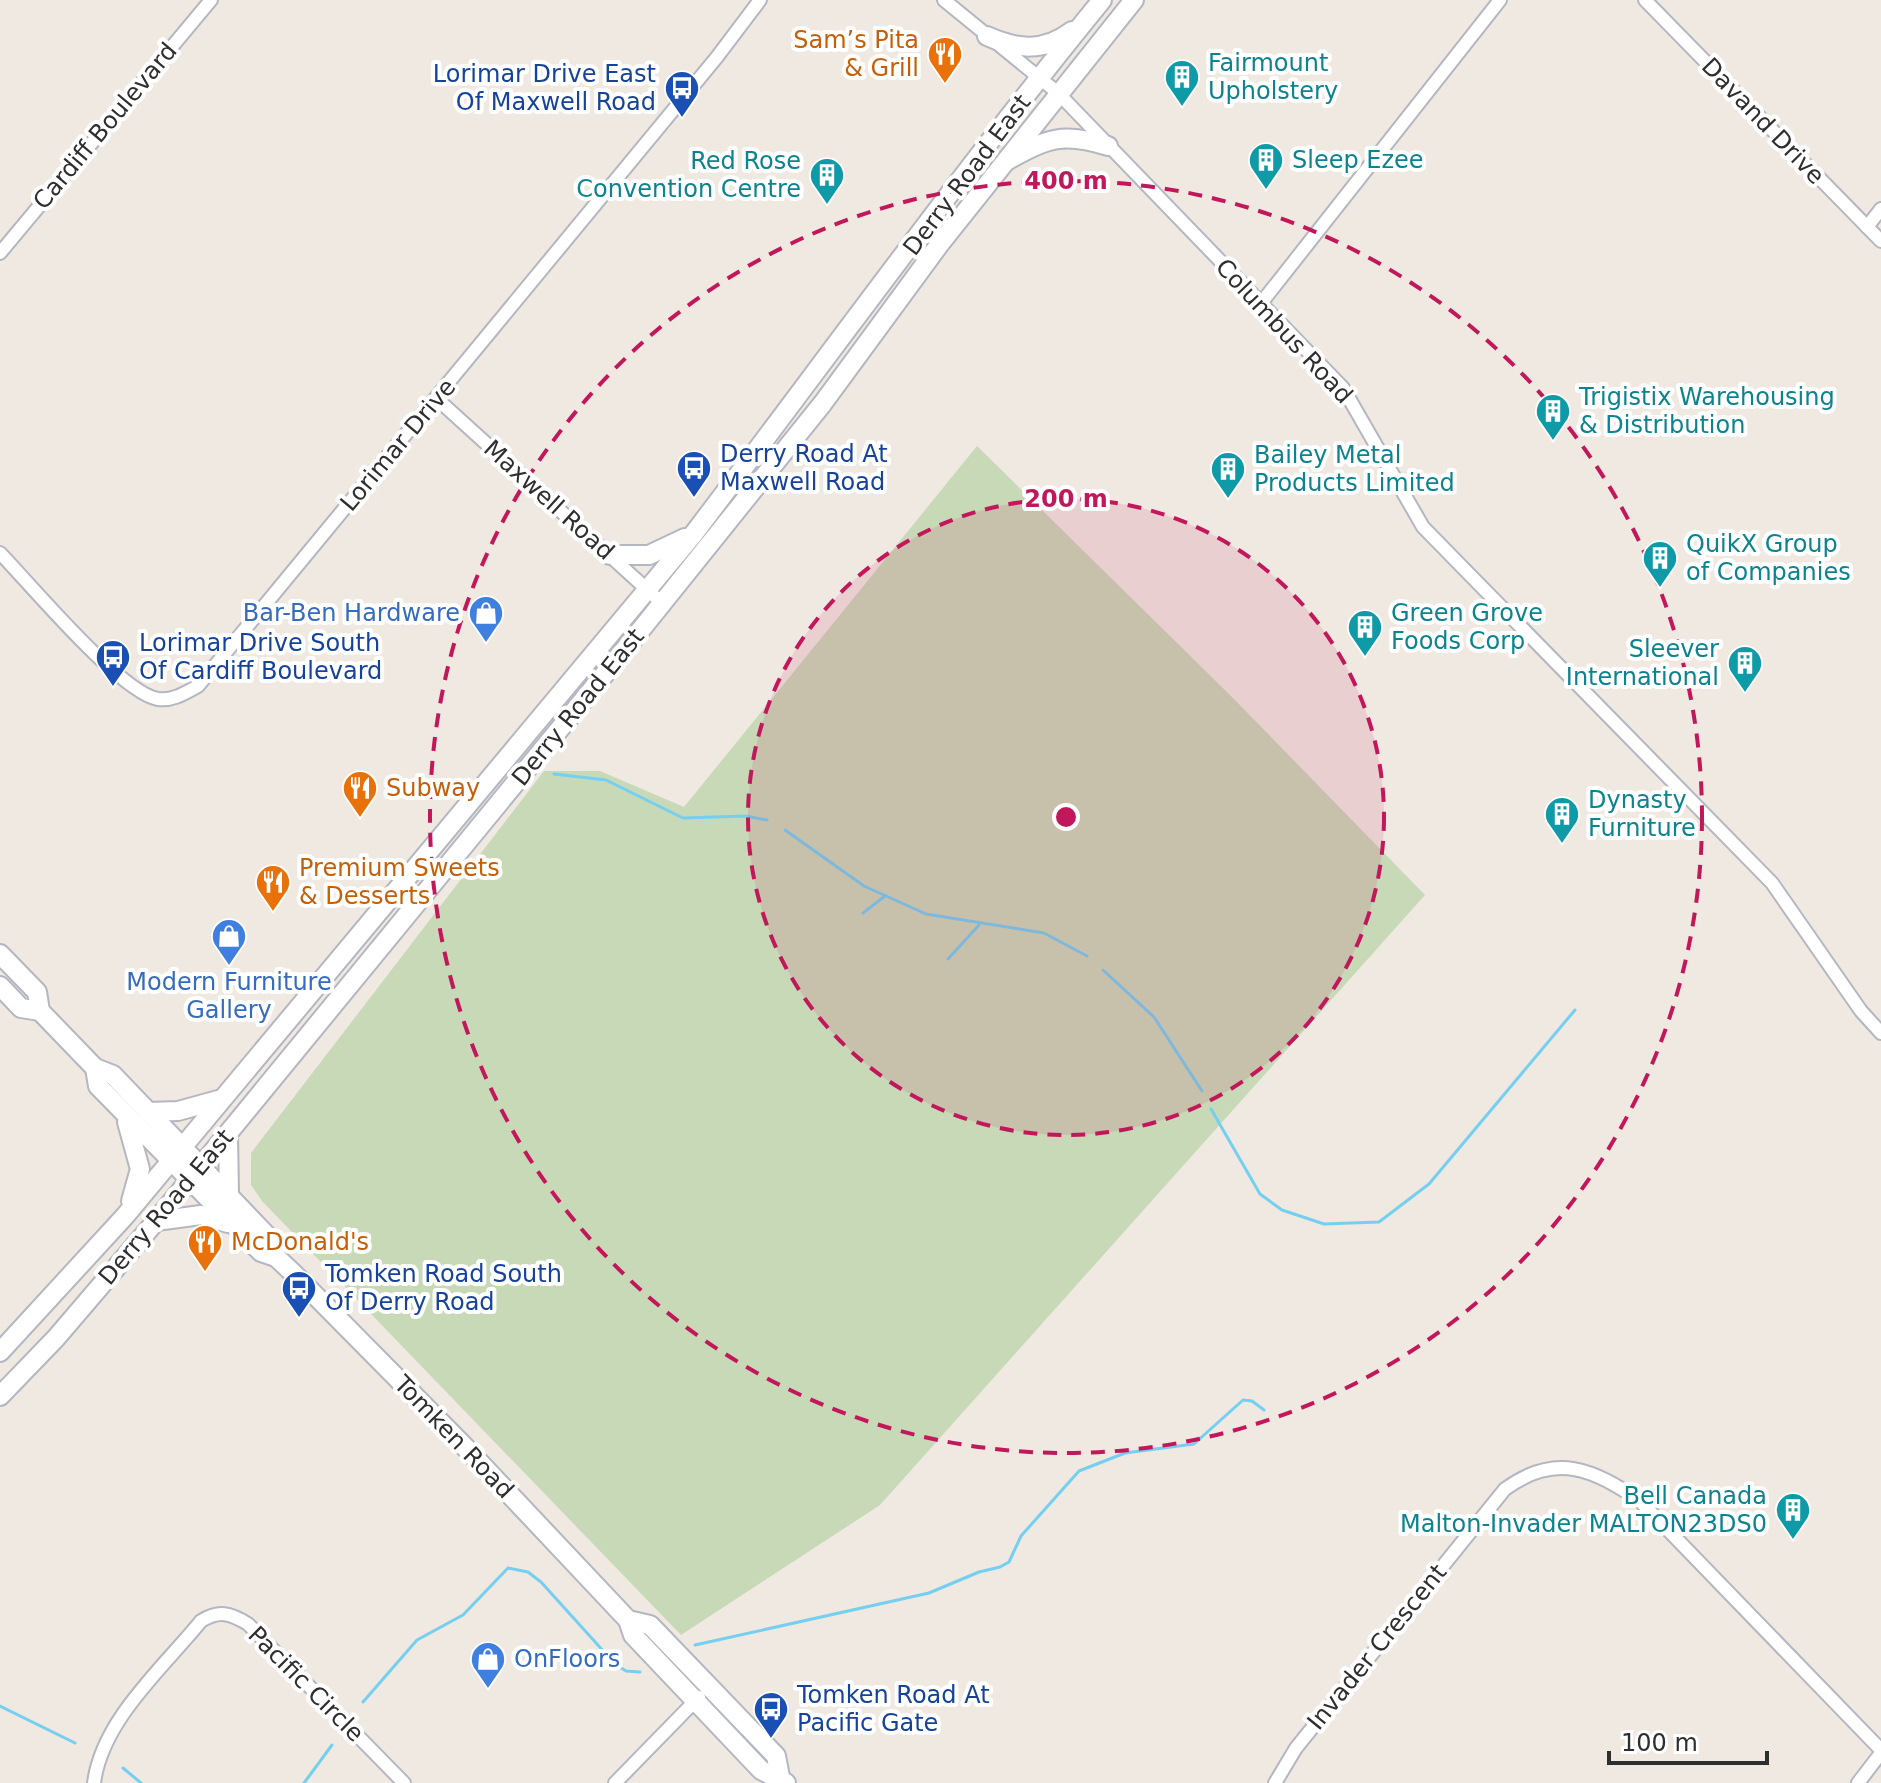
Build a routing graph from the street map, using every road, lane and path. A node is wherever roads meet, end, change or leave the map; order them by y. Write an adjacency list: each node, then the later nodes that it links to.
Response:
1 (211, 0): 17 (street, Cardiff Boulevard)
2 (760, 0): 19 (street, Lorimar Drive)
3 (944, 0): 9 (street)
4 (1102, 0): 8 (main road, Derry Road East)
5 (1134, 0): 11 (main road, Derry Road East)
6 (1500, 0): 18 (street)
7 (1645, 0): 15 (street, Davand Drive)
8 (1084, 22): 9 (main road); 10 (main road, Derry Road East)
9 (987, 36): 10 (street)
10 (1041, 78): 11 (street, Columbus Road); 20 (main road, Derry Road East)
11 (1058, 93): 12 (street, Columbus Road); 13 (main road, Derry Road East)
12 (1108, 146): 13 (main road); 18 (street, Columbus Road)
13 (1003, 164): 24 (main road, Derry Road East)
14 (1881, 209): 15 (street)
15 (1867, 227): 16 (street, Davand Drive)
16 (1881, 241)
17 (0, 253)
18 (1262, 302): 28 (street, Columbus Road)
19 (436, 398): 21 (street, Lorimar Drive); 22 (street, Maxwell Road)
20 (692, 536): 22 (main road); 23 (main road, Derry Road East)
21 (0, 553)
22 (610, 555): 23 (street, Maxwell Road)
23 (646, 588): 24 (street, Maxwell Road); 30 (main road, Derry Road East)
24 (662, 603): 33 (main road, Derry Road East)
25 (0, 954): 27 (main road, Tomken Road)
26 (0, 986): 27 (main road, Tomken Road)
27 (40, 1011): 29 (main road, Tomken Road)
28 (1881, 1033)
29 (95, 1068): 31 (main road, Tomken Road); 32 (main road, Tomken Road)
30 (218, 1100): 31 (main road); 34 (main road, Derry Road East)
31 (148, 1112): 34 (main road, Tomken Road)
32 (125, 1116): 34 (main road, Tomken Road); 37 (main road)
33 (228, 1134): 35 (main road, Derry Road East); 36 (main road)
34 (175, 1155): 35 (main road, Tomken Road); 37 (main road, Derry Road East)
35 (194, 1175): 36 (main road, Tomken Road); 38 (main road, Derry Road East); 39 (main road, Tomken Road)
36 (229, 1194): 40 (main road, Tomken Road)
37 (125, 1216): 41 (main road, Derry Road East)
38 (156, 1221): 39 (main road); 42 (main road, Derry Road East)
39 (230, 1224): 40 (main road, Tomken Road)
40 (276, 1257): 43 (main road, Tomken Road)
41 (0, 1352)
42 (0, 1396)
43 (628, 1620): 44 (main road, Tomken Road); 45 (main road, Tomken Road)
44 (710, 1687): 45 (street); 47 (main road, Tomken Road)
45 (695, 1700): 47 (main road, Tomken Road); 50 (street)
46 (1881, 1752): 51 (street, Invader Crescent); 52 (street)
47 (783, 1780)
48 (94, 1783): 49 (street, Pacific Circle)
49 (404, 1783)
50 (615, 1783)
51 (1275, 1783)
52 (1858, 1783)

